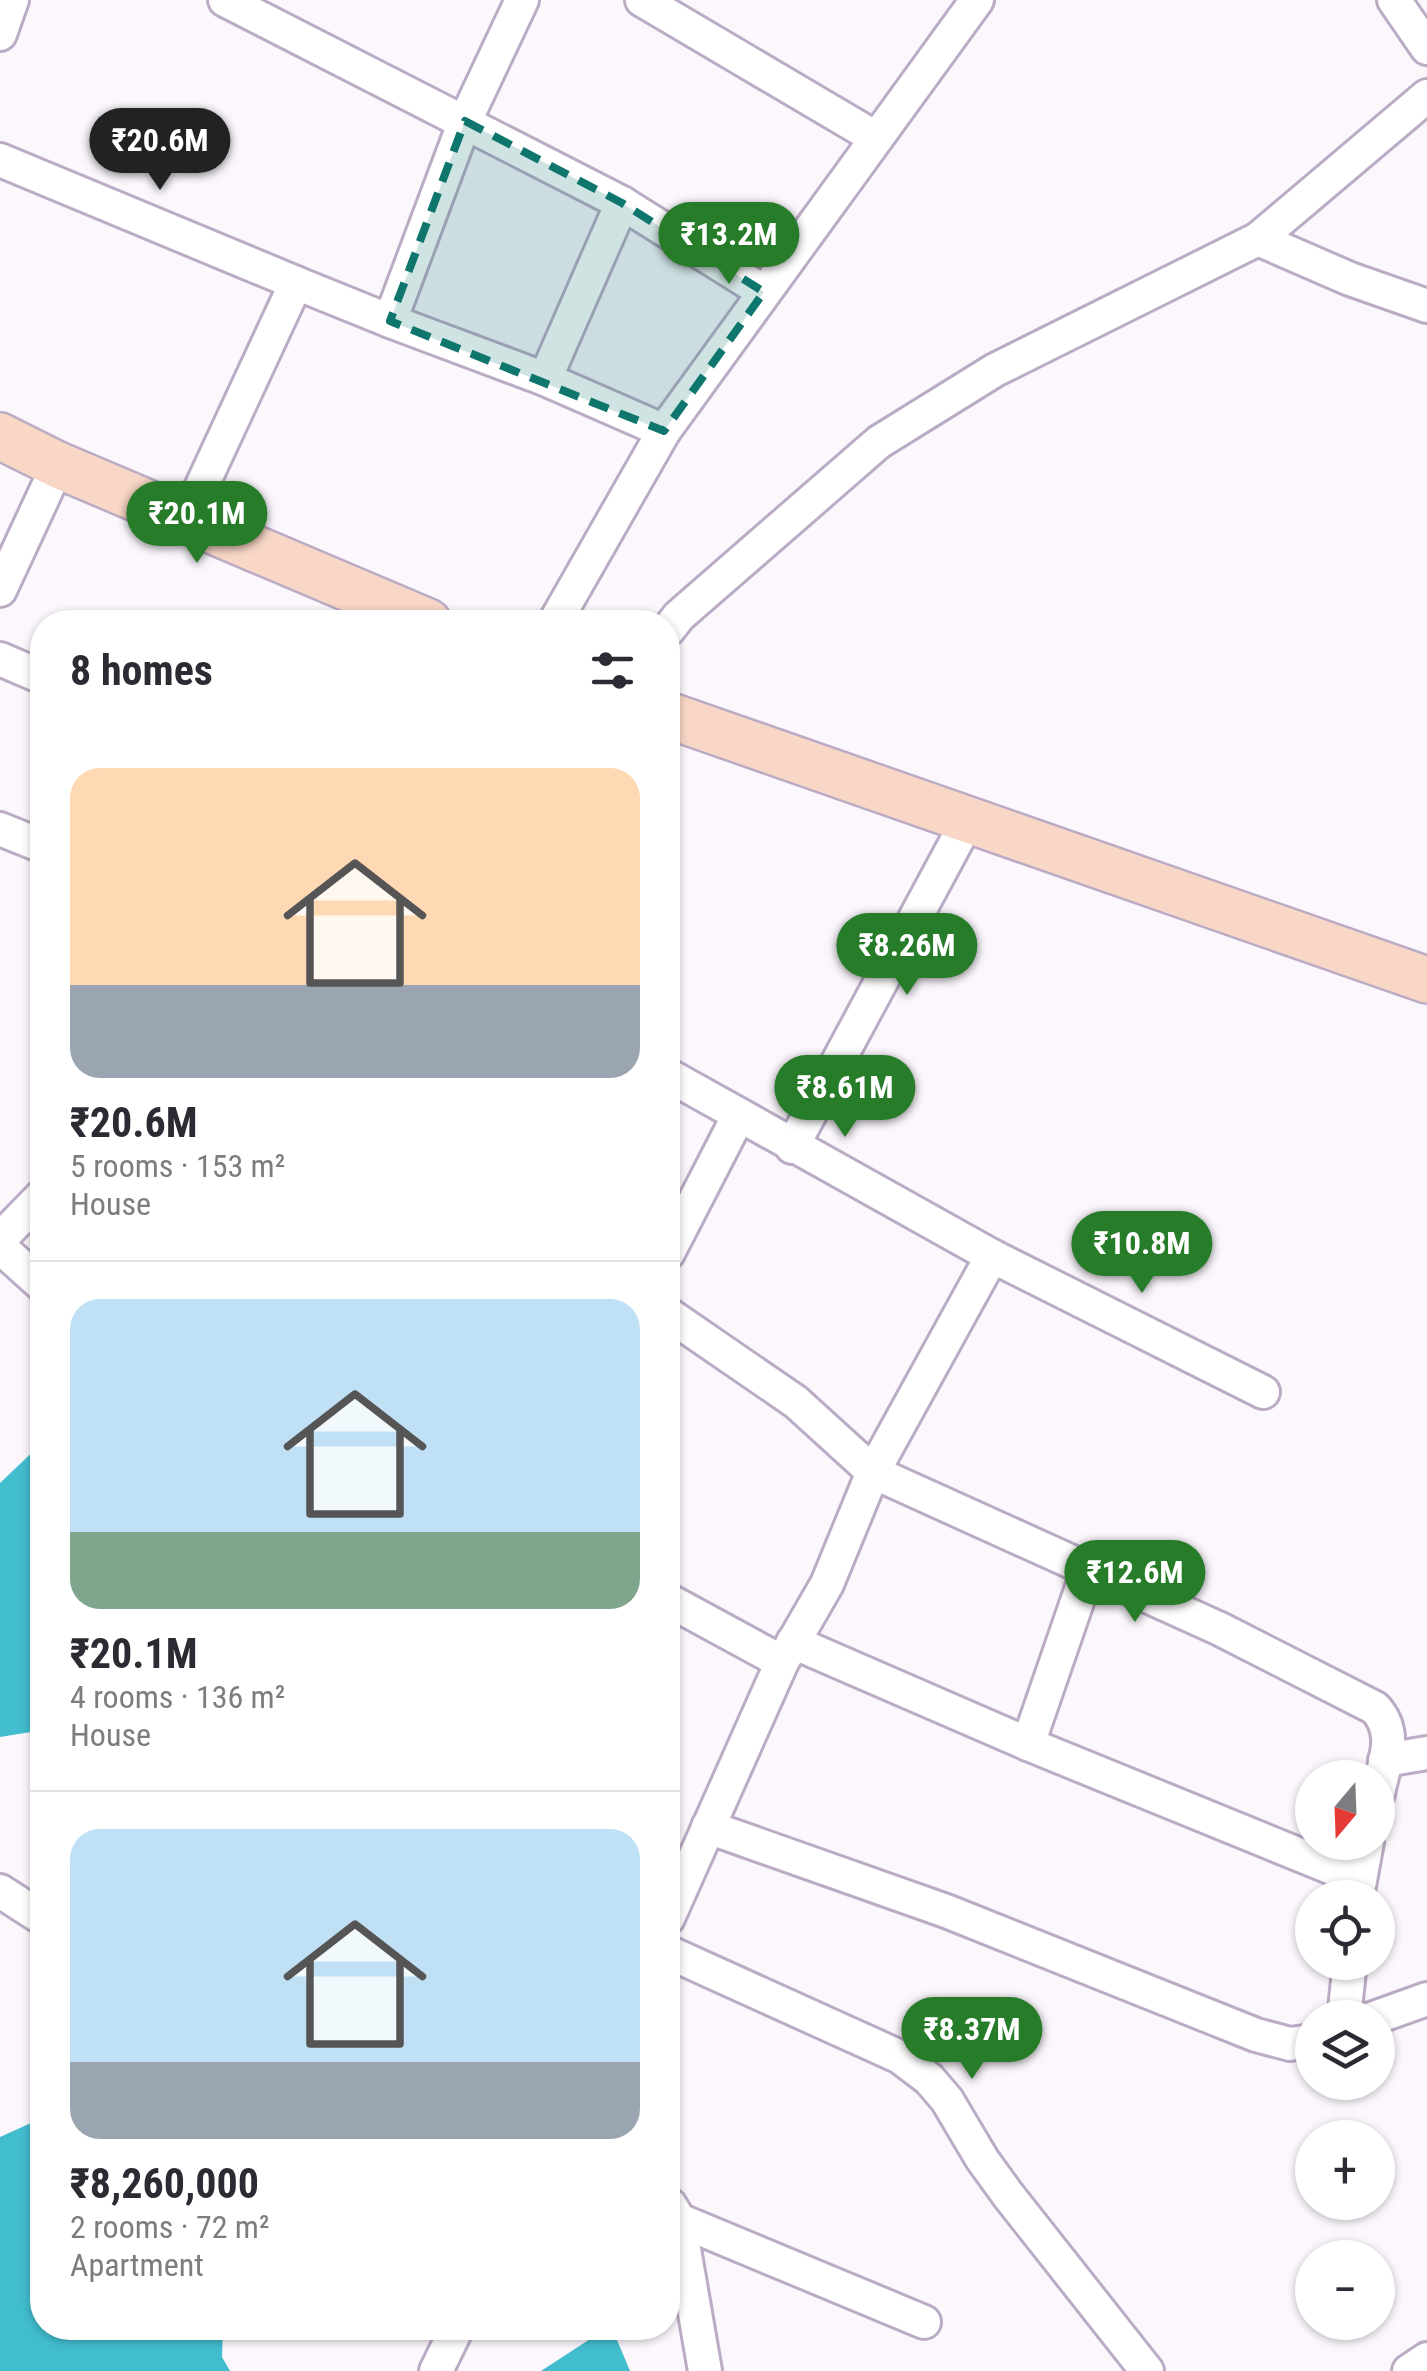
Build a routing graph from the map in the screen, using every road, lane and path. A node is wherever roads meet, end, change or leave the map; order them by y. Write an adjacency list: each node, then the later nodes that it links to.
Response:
1 (12, 0): 7 (street)
2 (225, 0): 10 (street)
3 (522, 0): 10 (street)
4 (642, 0): 11 (street)
5 (978, 0): 11 (street)
6 (1394, 0): 8 (street)
7 (0, 34)
8 (1427, 48)
9 (1427, 96): 14 (street)
10 (465, 121): 13 (street); 18 (street)
11 (876, 138): 16 (street)
12 (0, 160): 15 (street)
13 (622, 203): 16 (street); 19 (street)
14 (1258, 239): 17 (street); 27 (street)
15 (296, 284): 18 (street); 23 (street)
16 (764, 292): 20 (street)
17 (1427, 306)
18 (390, 320): 19 (street)
19 (546, 379): 20 (street)
20 (664, 431): 26 (street)
21 (0, 436): 22 (street)
22 (58, 465): 23 (street); 24 (street)
23 (186, 520): 25 (street)
24 (0, 590)
25 (400, 610)
26 (562, 610)
27 (680, 614)
28 (0, 658): 29 (street)
29 (30, 672)
30 (680, 719): 31 (street)
31 (968, 820): 34 (street); 37 (street)
32 (0, 829): 33 (street)
33 (30, 841)
34 (1427, 980)
35 (680, 1083): 36 (street)
36 (738, 1118): 37 (street); 39 (street)
37 (792, 1147): 42 (street)
38 (30, 1208): 40 (street)
39 (680, 1230)
40 (0, 1238)
41 (0, 1247): 43 (street)
42 (992, 1256): 45 (street); 46 (street)
43 (30, 1273)
44 (680, 1322): 46 (street)
45 (1263, 1392)
46 (873, 1472): 47 (street); 49 (street)
47 (1088, 1570): 50 (street); 52 (street)
48 (680, 1605): 49 (street)
49 (788, 1652): 50 (street); 53 (street)
50 (1028, 1744): 54 (street)
51 (1427, 1753): 52 (street)
52 (1385, 1760)
53 (708, 1826): 55 (street); 61 (street)
54 (1340, 1880)
55 (680, 1890)
56 (0, 1891): 57 (street)
57 (30, 1910)
58 (680, 1957): 69 (street)
59 (1427, 1999): 60 (street)
60 (1395, 2010)
61 (1295, 2044)
62 (680, 2213): 64 (street)
63 (680, 2241): 68 (street)
64 (924, 2322)
65 (451, 2340): 67 (street)
66 (1427, 2359): 70 (street)
67 (436, 2371)
68 (705, 2371)
69 (1146, 2371)
70 (1409, 2371)

